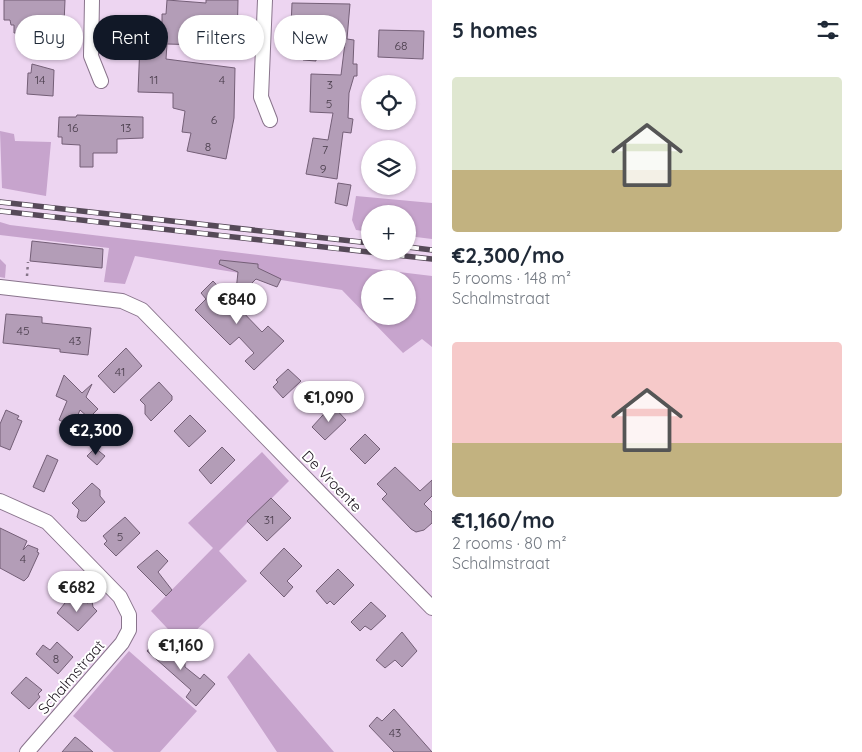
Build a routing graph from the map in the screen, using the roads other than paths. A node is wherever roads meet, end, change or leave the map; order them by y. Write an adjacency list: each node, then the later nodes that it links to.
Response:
1 (92, 0): 3 (street)
2 (265, 0): 4 (street)
3 (101, 81)
4 (270, 120)
5 (0, 287): 7 (street, De Vroente)
6 (0, 501): 8 (street, Schalmstraat)
7 (432, 608)
8 (27, 752)

